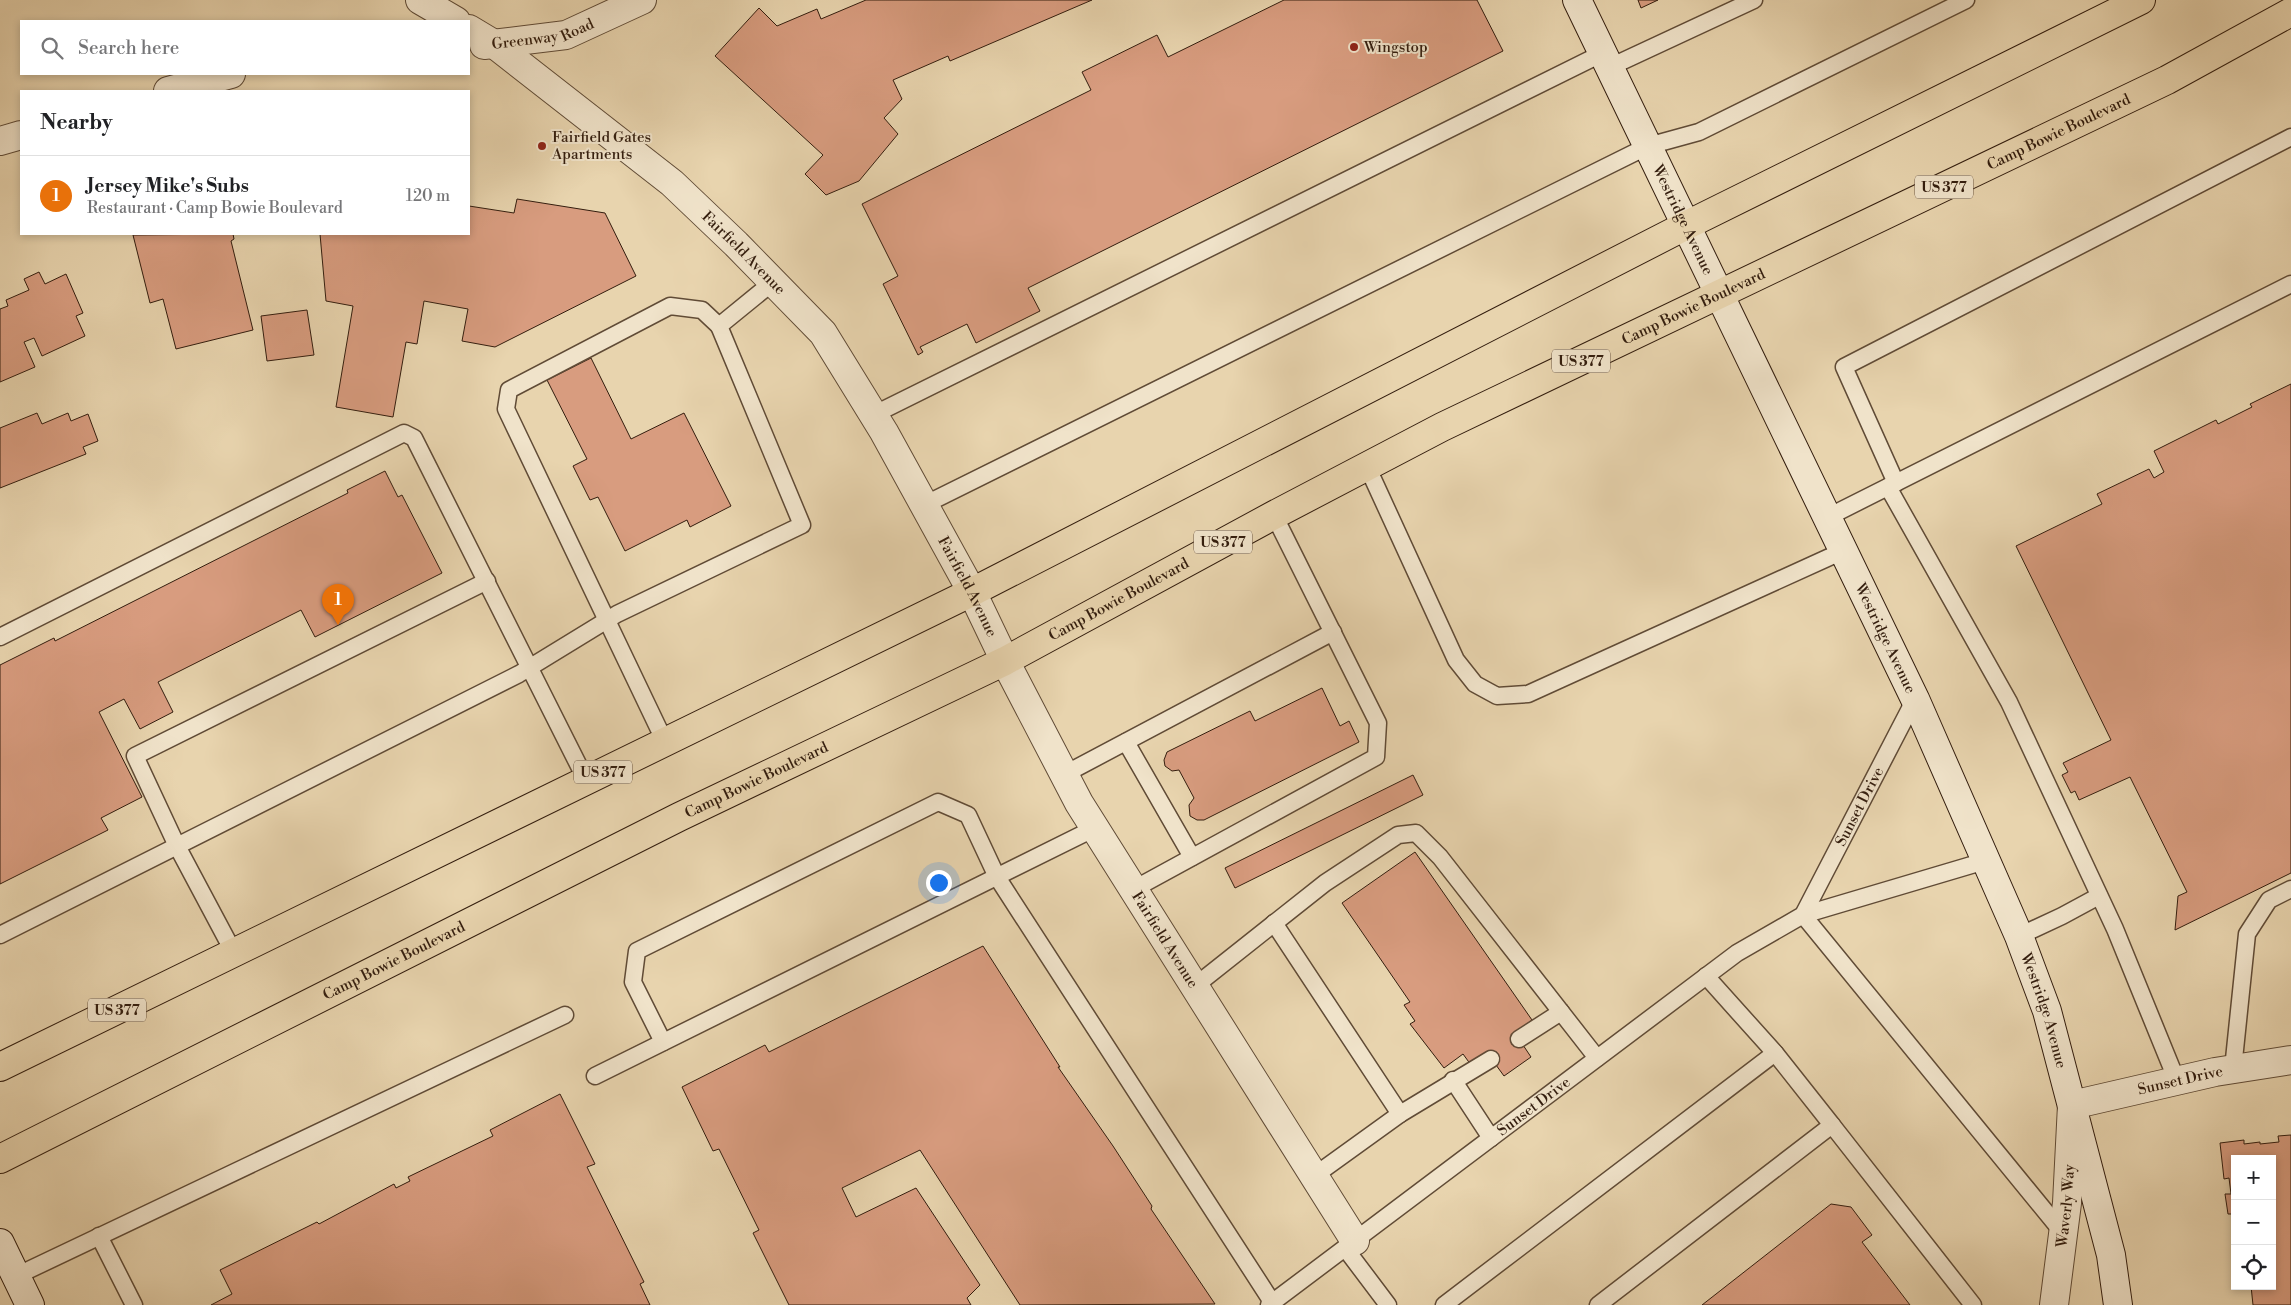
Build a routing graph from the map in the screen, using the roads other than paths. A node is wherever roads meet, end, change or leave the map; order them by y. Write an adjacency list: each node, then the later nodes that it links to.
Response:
1 (420, 0): 9 (street)
2 (642, 0): 11 (street, Greenway Road)
3 (1567, 0): 12 (street)
4 (1577, 0): 12 (street, Westridge Avenue)
5 (1754, 0): 12 (lane)
6 (1966, 0): 18 (lane)
7 (2141, 0): 19 (main road, US 377)
8 (2291, 12): 22 (main road, Camp Bowie Boulevard / US 377)
9 (454, 20)
10 (470, 30): 11 (street, Fairfield Avenue)
11 (481, 46): 20 (street, Fairfield Avenue)
12 (1601, 49): 18 (street, Westridge Avenue); 24 (lane)
13 (227, 75): 14 (street)
14 (172, 90)
15 (20, 135): 17 (street)
16 (2291, 137): 26 (lane)
17 (0, 141)
18 (1648, 146): 19 (street, Westridge Avenue); 27 (lane)
19 (1687, 226): 22 (street, Westridge Avenue); 32 (main road, US 377)
20 (773, 282): 23 (lane); 24 (street, Fairfield Avenue)
21 (2291, 284): 26 (lane)
22 (1721, 295): 25 (main road, Camp Bowie Boulevard / US 377); 29 (street, Westridge Avenue)
23 (718, 326): 33 (lane); 33 (lane)
24 (873, 415): 27 (street, Fairfield Avenue)
25 (1368, 466): 28 (main road, Camp Bowie Boulevard / US 377); 30 (lane)
26 (1892, 485): 29 (lane); 50 (lane)
27 (924, 505): 32 (street, Fairfield Avenue)
28 (1274, 515): 34 (lane); 36 (main road, Camp Bowie Boulevard / US 377)
29 (1828, 516): 30 (street, Westridge Avenue)
30 (1845, 550): 38 (street, Westridge Avenue)
31 (487, 581): 35 (lane); 37 (lane); 44 (lane)
32 (972, 592): 36 (street, Fairfield Avenue); 39 (main road, US 377)
33 (606, 620): 37 (lane); 39 (lane)
34 (1333, 632): 40 (lane); 45 (lane)
35 (0, 637)
36 (1004, 661): 41 (street, Fairfield Avenue); 75 (main road, Camp Bowie Boulevard / US 377)
37 (530, 668): 42 (lane); 44 (lane)
38 (1915, 699): 46 (street, Westridge Avenue); 51 (lane, Sunset Drive)
39 (665, 742): 42 (main road, US 377)
40 (1126, 742): 41 (lane); 45 (lane)
41 (1064, 774): 43 (street, Fairfield Avenue)
42 (586, 780): 55 (main road, US 377)
43 (1095, 828): 47 (lane); 49 (street, Fairfield Avenue)
44 (177, 846): 53 (lane); 55 (lane)
45 (1192, 857): 49 (lane)
46 (1984, 861): 51 (lane, Sunset Drive); 54 (street, Westridge Avenue)
47 (997, 877): 61 (lane); 61 (lane); 82 (lane)
48 (2291, 889): 67 (lane)
49 (1134, 890): 57 (street, Fairfield Avenue)
50 (2099, 896): 54 (lane); 70 (lane)
51 (1803, 915): 56 (lane, Sunset Drive); 77 (lane)
52 (1274, 923): 57 (lane); 58 (lane); 72 (lane)
53 (0, 935)
54 (2019, 936): 71 (street, Westridge Avenue)
55 (234, 953): 66 (main road, US 377)
56 (1706, 976): 62 (lane); 63 (lane, Sunset Drive)
57 (1195, 986): 76 (street, Fairfield Avenue)
58 (1561, 1012): 60 (lane); 63 (lane)
59 (565, 1015): 78 (lane)
60 (1519, 1039)
61 (663, 1042): 68 (lane)
62 (1775, 1053): 73 (lane); 86 (lane)
63 (1597, 1058): 74 (lane, Sunset Drive)
64 (1492, 1059): 69 (lane)
65 (2291, 1060): 67 (street, Sunset Drive)
66 (0, 1067)
67 (2233, 1069): 70 (street, Sunset Drive)
68 (595, 1076)
69 (1453, 1080): 72 (lane); 74 (lane)
70 (2177, 1081): 71 (street, Sunset Drive)
71 (2072, 1105): 77 (street, Waverly Way); 90 (street, Westridge Avenue)
72 (1400, 1114): 76 (lane)
73 (1832, 1125): 87 (lane); 88 (lane)
74 (1492, 1138): 80 (lane, Sunset Drive)
75 (0, 1159)
76 (1314, 1176): 80 (street, Fairfield Avenue)
77 (2064, 1233): 89 (street, Waverly Way)
78 (99, 1236): 81 (lane); 84 (lane)
79 (0, 1243): 81 (street)
80 (1350, 1244): 82 (lane, Sunset Drive); 85 (lane)
81 (16, 1276): 83 (street)
82 (1277, 1302)
83 (30, 1305)
84 (134, 1305)
85 (1388, 1305)
86 (1444, 1305)
87 (1598, 1305)
88 (1973, 1305)
89 (2054, 1305)
90 (2118, 1305)

